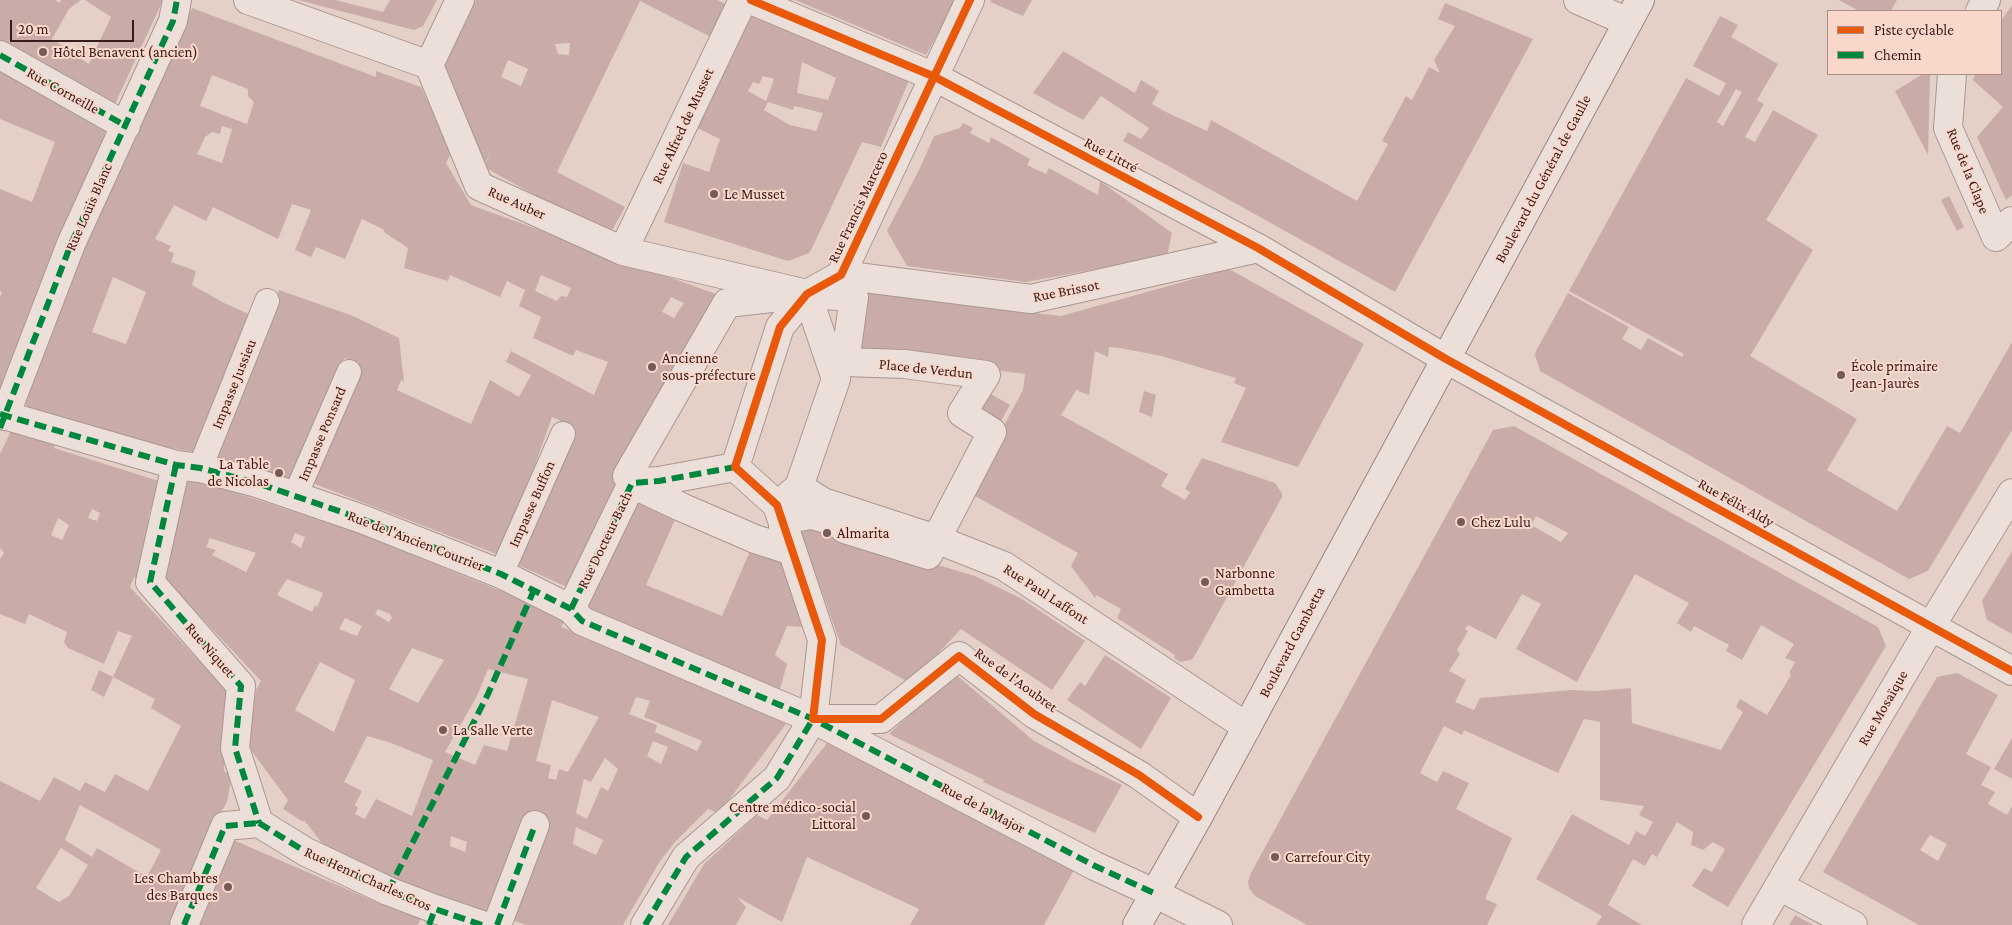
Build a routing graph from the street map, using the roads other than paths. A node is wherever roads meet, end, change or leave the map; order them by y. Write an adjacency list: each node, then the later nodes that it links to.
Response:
1 (177, 0): 13 (street, Rue Louis Blanc)
2 (248, 0): 10 (street)
3 (460, 0): 10 (street)
4 (743, 0): 16 (street, Rue Alfred de Musset)
5 (751, 0): 12 (street, Rue Littré)
6 (970, 0): 12 (street, Rue Francis Marcero)
7 (1578, 0): 8 (street)
8 (1634, 11): 20 (street, Boulevard du Général de Gaulle)
9 (0, 55): 13 (street, Rue Corneille)
10 (429, 65): 16 (street, Rue Auber)
11 (1952, 75): 14 (street, Rue de la Clape)
12 (935, 77): 15 (street, Rue Littré); 17 (street, Rue Francis Marcero)
13 (126, 126): 22 (street, Rue Louis Blanc)
14 (2004, 229)
15 (1258, 248): 17 (street, Rue Brissot); 20 (street, Rue Littré)
16 (623, 251): 18 (street, Rue Auber)
17 (841, 275): 18 (street, Rue Francis Marcero)
18 (807, 294): 25 (street, Rue Francis Marcero); 26 (street, Place de Verdun); 27 (street); 31 (street, Place de Verdun)
19 (267, 301): 24 (lane, Impasse Jussieu)
20 (1446, 359): 34 (street, Rue Félix Aldy); 37 (street, Boulevard Gambetta)
21 (348, 372): 29 (lane, Impasse Ponsard)
22 (2, 419): 24 (street, Rue de l'Ancien Courrier)
23 (564, 434): 32 (lane, Impasse Buffon)
24 (188, 467): 29 (street, Rue de l'Ancien Courrier); 39 (street, Rue Niquet)
25 (735, 467): 26 (street, Rue Docteur Bach); 30 (street)
26 (639, 482): 30 (street, Place de Verdun); 33 (street, Rue Docteur Bach)
27 (799, 487): 30 (street); 31 (street, Rue Paul Laffont)
28 (2012, 492): 34 (street, Rue Mosaïque)
29 (295, 496): 32 (street, Rue de l'Ancien Courrier)
30 (780, 515): 31 (street, Place de Verdun); 36 (street)
31 (936, 539): 37 (street, Rue Paul Laffont)
32 (501, 574): 33 (street, Rue de l'Ancien Courrier)
33 (571, 610): 36 (street, Rue de l'Ancien Courrier)
34 (1931, 626): 35 (street, Rue Félix Aldy); 41 (street, Rue Mosaïque)
35 (2012, 671)
36 (813, 719): 38 (street, Rue de l'Aoubret); 42 (street, Rue de la Major); 47 (street)
37 (1247, 727): 38 (street, Boulevard Gambetta)
38 (1198, 817): 42 (street, Boulevard Gambetta)
39 (259, 823): 43 (street, Rue Henri Charles Cros); 44 (street)
40 (535, 825): 46 (street)
41 (1779, 886): 50 (street, Rue Mosaïque); 51 (street)
42 (1156, 894): 48 (street, Boulevard Gambetta); 49 (street, Rue de la Major)
43 (432, 917): 45 (street, Rue Henri Charles Cros)
44 (184, 925)
45 (482, 925)
46 (497, 925)
47 (645, 925)
48 (1136, 925)
49 (1218, 925)
50 (1756, 925)
51 (1853, 925)

